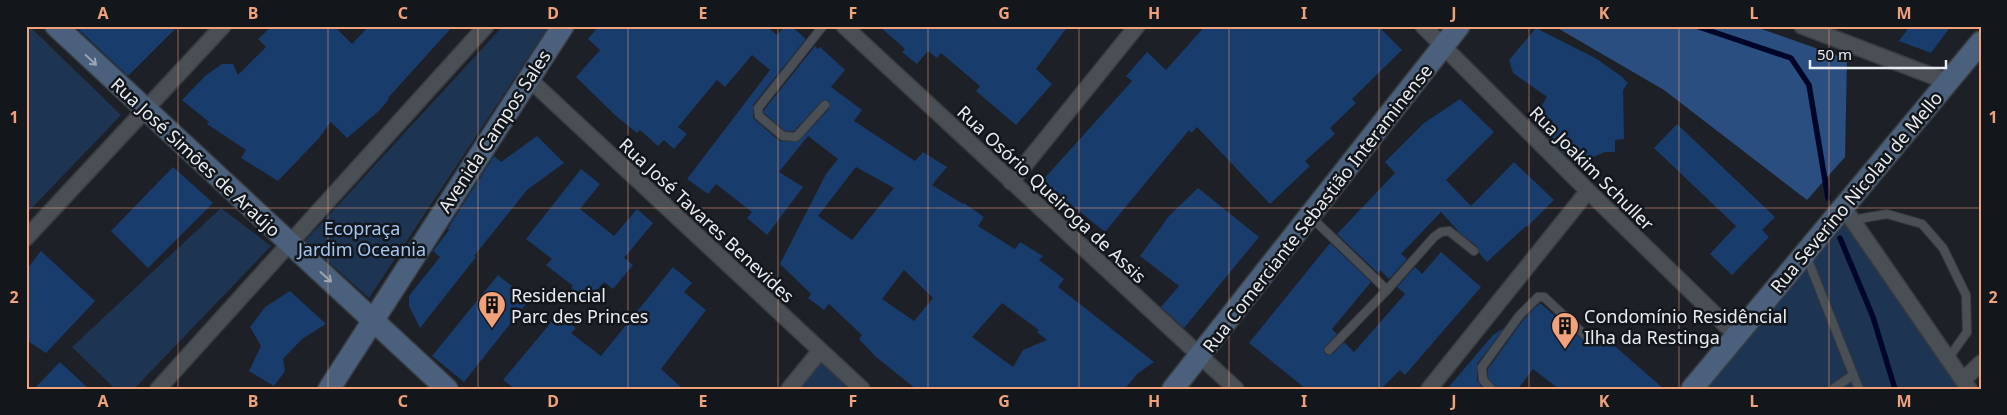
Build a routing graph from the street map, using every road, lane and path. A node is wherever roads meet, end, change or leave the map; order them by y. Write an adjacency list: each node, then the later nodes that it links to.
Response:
1 (56, 26): 16 (street, Rua José Simões de Araújo, one-way to 16)
2 (223, 26): 16 (street)
3 (486, 26): 22 (street)
4 (563, 26): 13 (street, Avenida Campos Sales)
5 (823, 26): 15 (lane)
6 (1137, 26): 17 (street)
7 (1424, 26): 12 (street, Rua Joakim Schuller)
8 (1459, 26): 12 (street, Rua Comerciante Sebastião Interaminense)
9 (1802, 26): 14 (street)
10 (846, 27): 17 (street, Rua Osório Queiroga de Assis)
11 (1981, 42): 14 (street, Rua Severino Nicolau de Mello)
12 (1444, 46): 18 (street, Rua Joakim Schuller); 20 (street, Rua Comerciante Sebastião Interaminense)
13 (528, 78): 26 (street, Avenida Campos Sales); 30 (street, Rua José Tavares Benevides)
14 (1948, 82): 19 (street, Rua Severino Nicolau de Mello)
15 (825, 105)
16 (145, 110): 21 (street); 22 (street, Rua José Simões de Araújo)
17 (1011, 182): 31 (street, Rua Osório Queiroga de Assis)
18 (1588, 191): 27 (street, Rua Joakim Schuller); 43 (street)
19 (1848, 214): 24 (street, Rua Severino Nicolau de Mello); 32 (street); 32 (lane)
20 (1310, 216): 25 (lane); 31 (street, Rua Comerciante Sebastião Interaminense)
21 (26, 238)
22 (289, 244): 26 (street, Rua José Simões de Araújo, one-way to 26); 36 (street)
23 (1474, 251): 25 (lane)
24 (1805, 253): 27 (street, Rua Severino Nicolau de Mello); 34 (lane)
25 (1388, 290): 29 (lane)
26 (373, 320): 37 (street, Avenida Campos Sales); 38 (street, Rua José Simões de Araújo)
27 (1736, 335): 45 (street, Rua Severino Nicolau de Mello)
28 (1588, 338): 44 (lane)
29 (1328, 350)
30 (820, 351): 39 (street); 40 (street, Rua José Tavares Benevides)
31 (1201, 355): 41 (street, Rua Comerciante Sebastião Interaminense); 42 (street, Rua Osório Queiroga de Assis)
32 (1948, 359): 35 (street)
33 (1981, 363): 35 (street)
34 (1854, 375): 46 (lane); 47 (lane)
35 (1966, 384)
36 (158, 389)
37 (329, 389)
38 (447, 389)
39 (789, 389)
40 (862, 389)
41 (1173, 389)
42 (1236, 389)
43 (1429, 389)
44 (1491, 389)
45 (1692, 389)
46 (1833, 389)
47 (1859, 389)

